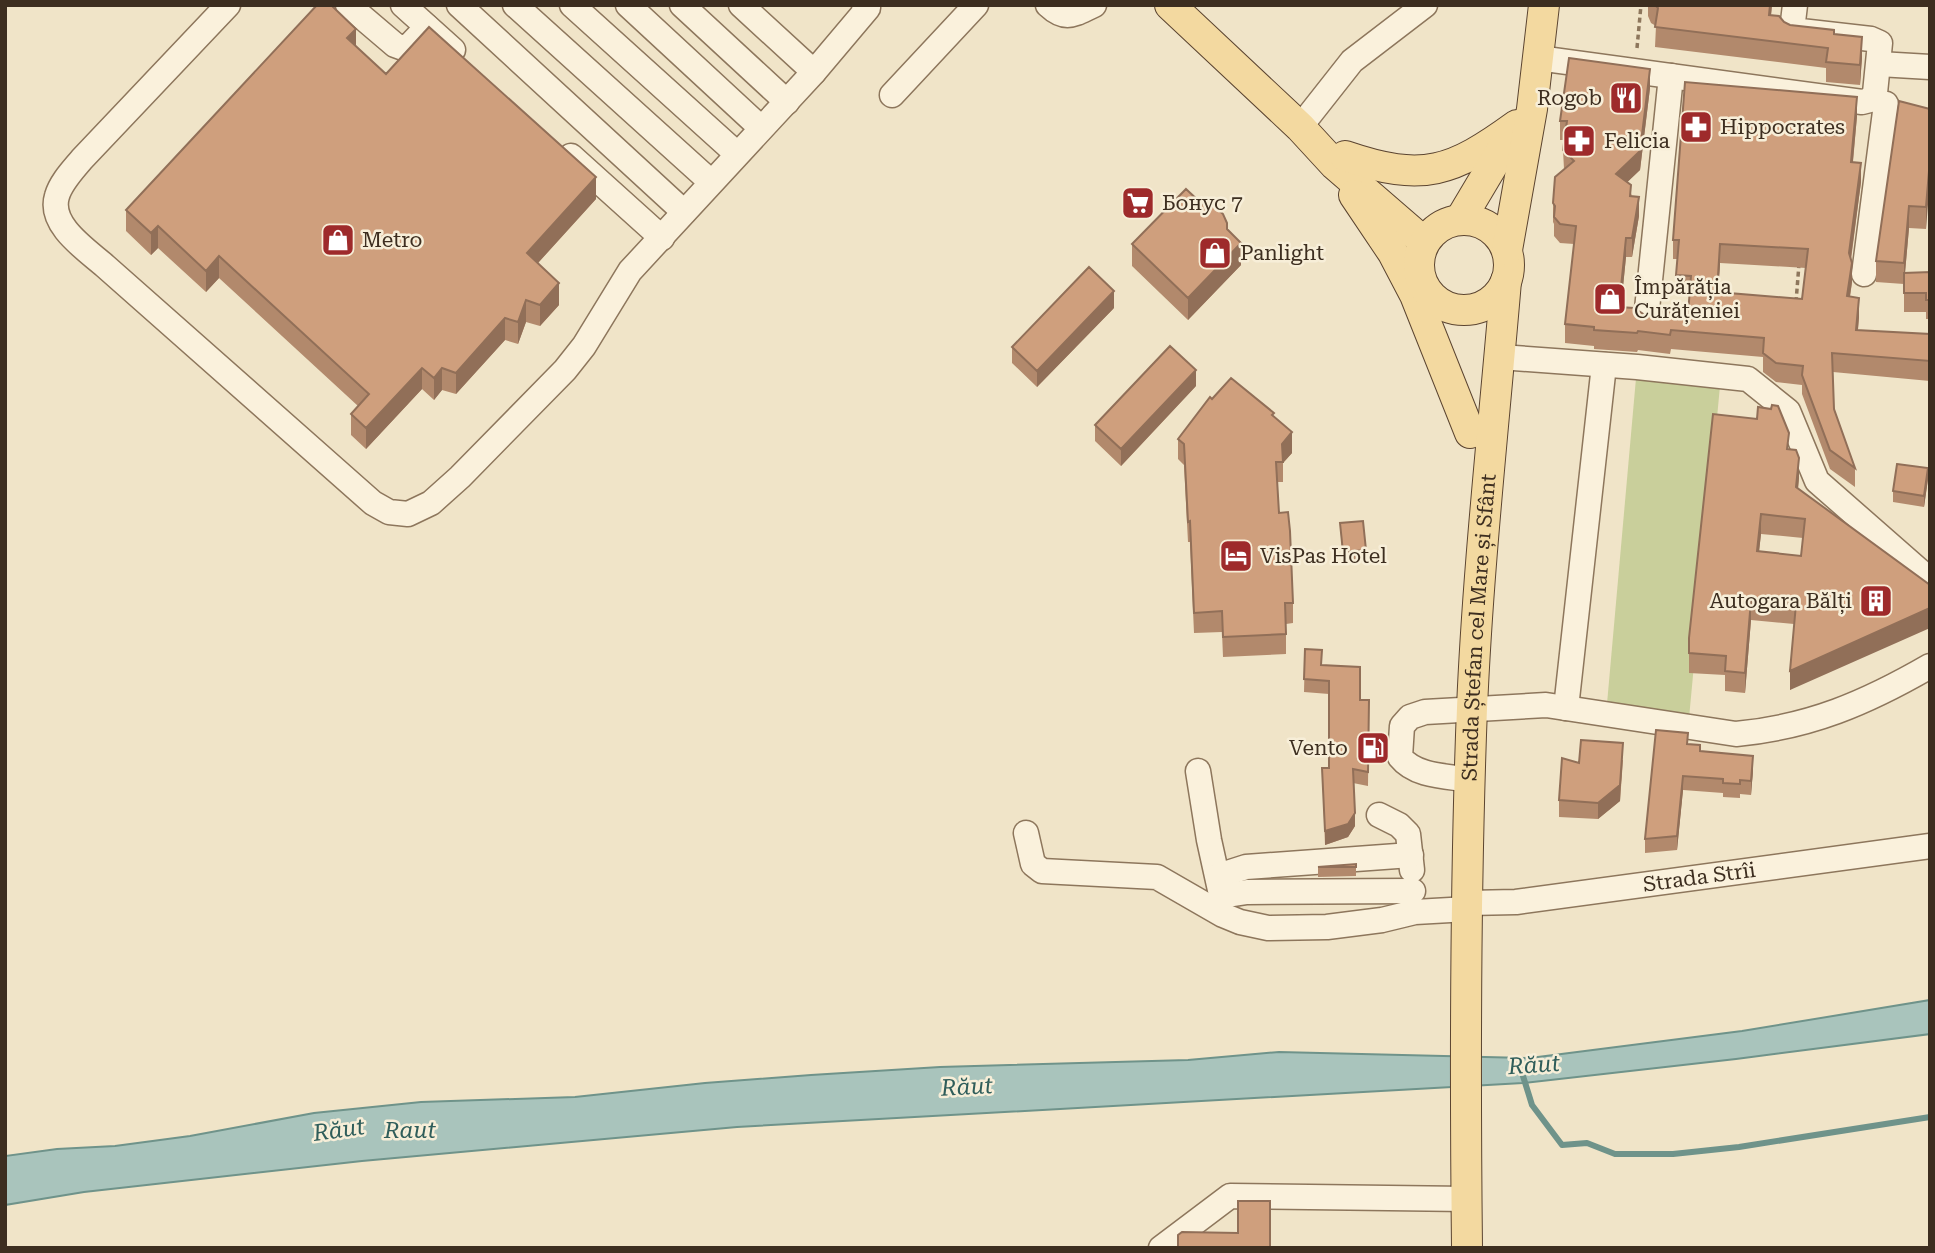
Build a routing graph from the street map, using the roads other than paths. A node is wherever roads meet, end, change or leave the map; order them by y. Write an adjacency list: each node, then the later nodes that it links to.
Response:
1 (228, 5): 37 (street)
2 (348, 5): 18 (street)
3 (403, 5): 18 (street)
4 (458, 5): 35 (street)
5 (515, 5): 34 (street)
6 (572, 5): 32 (street)
7 (628, 5): 30 (street)
8 (682, 5): 26 (street)
9 (741, 5): 23 (street)
10 (864, 5): 23 (street)
11 (976, 5): 25 (street)
12 (1048, 5): 13 (street)
13 (1094, 5)
14 (1170, 5): 29 (main road)
15 (1425, 5): 29 (street)
16 (1544, 5): 19 (main road)
17 (1795, 5): 21 (street)
18 (427, 27): 20 (street)
19 (1538, 58): 24 (street); 28 (main road)
20 (467, 63)
21 (1879, 64): 22 (street); 27 (street)
22 (1930, 67)
23 (814, 72): 26 (street)
24 (1671, 76): 27 (street); 42 (street)
25 (892, 95)
26 (787, 102): 30 (street)
27 (1888, 105): 39 (street)
28 (1525, 117): 33 (main road); 36 (main road); 38 (main road)
29 (1300, 127): 33 (main road)
30 (761, 128): 32 (street)
31 (557, 144): 37 (street)
32 (737, 154): 34 (street)
33 (1340, 161): 36 (main road); 45 (main road)
34 (711, 183): 35 (street)
35 (684, 212): 37 (street)
36 (1440, 231): 38 (main road); 41 (main road)
37 (662, 238)
38 (1507, 250): 40 (main road)
39 (1864, 274)
40 (1506, 281): 41 (main road); 43 (main road, Strada Ștefan cel Mare și Sfânt)
41 (1433, 299): 45 (main road)
42 (1646, 319)
43 (1500, 357): 44 (street); 46 (main road, Strada Ștefan cel Mare și Sfânt)
44 (1604, 365): 47 (street); 49 (street)
45 (1470, 433): 46 (main road)
46 (1484, 520): 50 (main road, Strada Ștefan cel Mare și Sfânt)
47 (1930, 580)
48 (1930, 666): 49 (street)
49 (1566, 708): 50 (street)
50 (1472, 709): 52 (main road, Strada Ștefan cel Mare și Sfânt); 52 (street)
51 (1198, 771): 57 (street)
52 (1471, 780): 59 (main road, Strada Ștefan cel Mare și Sfânt)
53 (1379, 815): 56 (street)
54 (1026, 833): 57 (street)
55 (1930, 846): 59 (street, Strada Strîi)
56 (1411, 855): 57 (street); 58 (street)
57 (1221, 896): 58 (street); 58 (street)
58 (1414, 902): 59 (street, Strada Strîi)
59 (1468, 906): 60 (main road, Strada Ștefan cel Mare și Sfânt)
60 (1467, 1199): 61 (street); 62 (main road, Strada Ștefan cel Mare și Sfânt)
61 (1161, 1248)
62 (1467, 1248)

